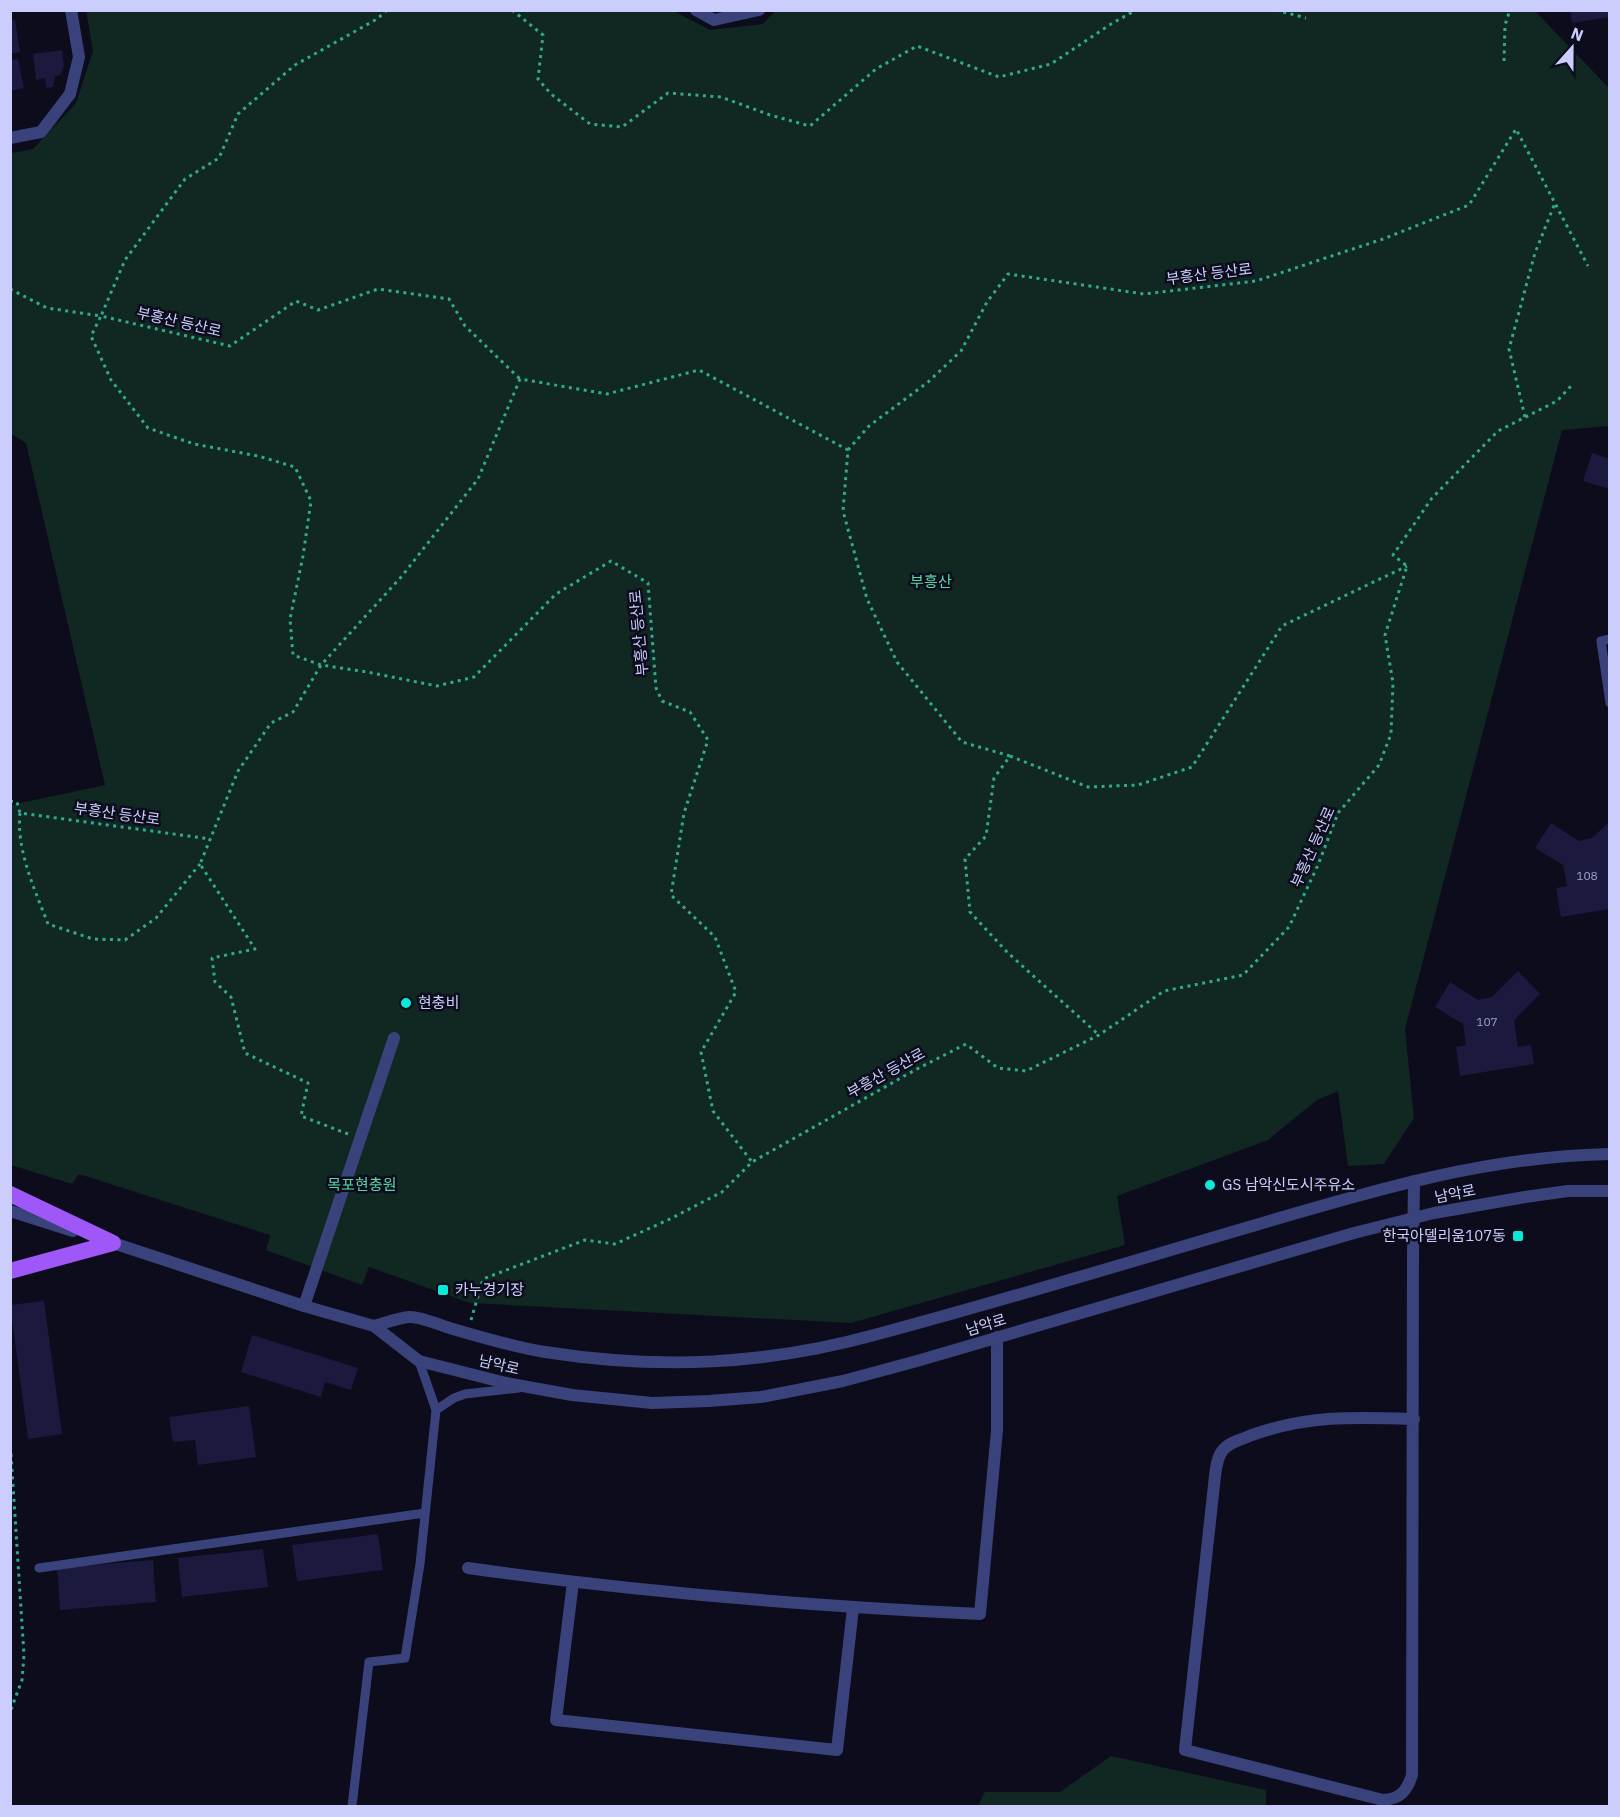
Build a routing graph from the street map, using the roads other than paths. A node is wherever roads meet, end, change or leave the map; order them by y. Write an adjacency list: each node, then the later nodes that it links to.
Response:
1 (71, 10): 4 (street)
2 (696, 10): 3 (street)
3 (759, 10)
4 (10, 138)
5 (1610, 639): 6 (lane)
6 (1610, 703)
7 (394, 1038): 16 (street)
8 (1610, 1154): 9 (street, 남악로)
9 (1414, 1181): 13 (street); 17 (street, 남악로)
10 (1610, 1191): 13 (street, 남악로)
11 (10, 1194): 14 (main road)
12 (10, 1211): 14 (street, 남악로)
13 (1413, 1218): 18 (street, 남악로); 22 (street)
14 (113, 1243): 15 (main road); 16 (street, 남악로)
15 (10, 1272)
16 (304, 1306): 17 (street, 남악로)
17 (374, 1326): 19 (street, 남악로)
18 (997, 1337): 20 (street, 남악로); 27 (street)
19 (419, 1361): 20 (street, 남악로); 21 (lane)
20 (529, 1387): 21 (lane)
21 (436, 1410): 23 (lane)
22 (1414, 1419): 22 (street)
23 (425, 1513): 24 (lane); 28 (lane)
24 (39, 1568)
25 (468, 1568): 26 (street)
26 (573, 1582): 27 (street); 27 (street)
27 (853, 1608)
28 (352, 1806)

